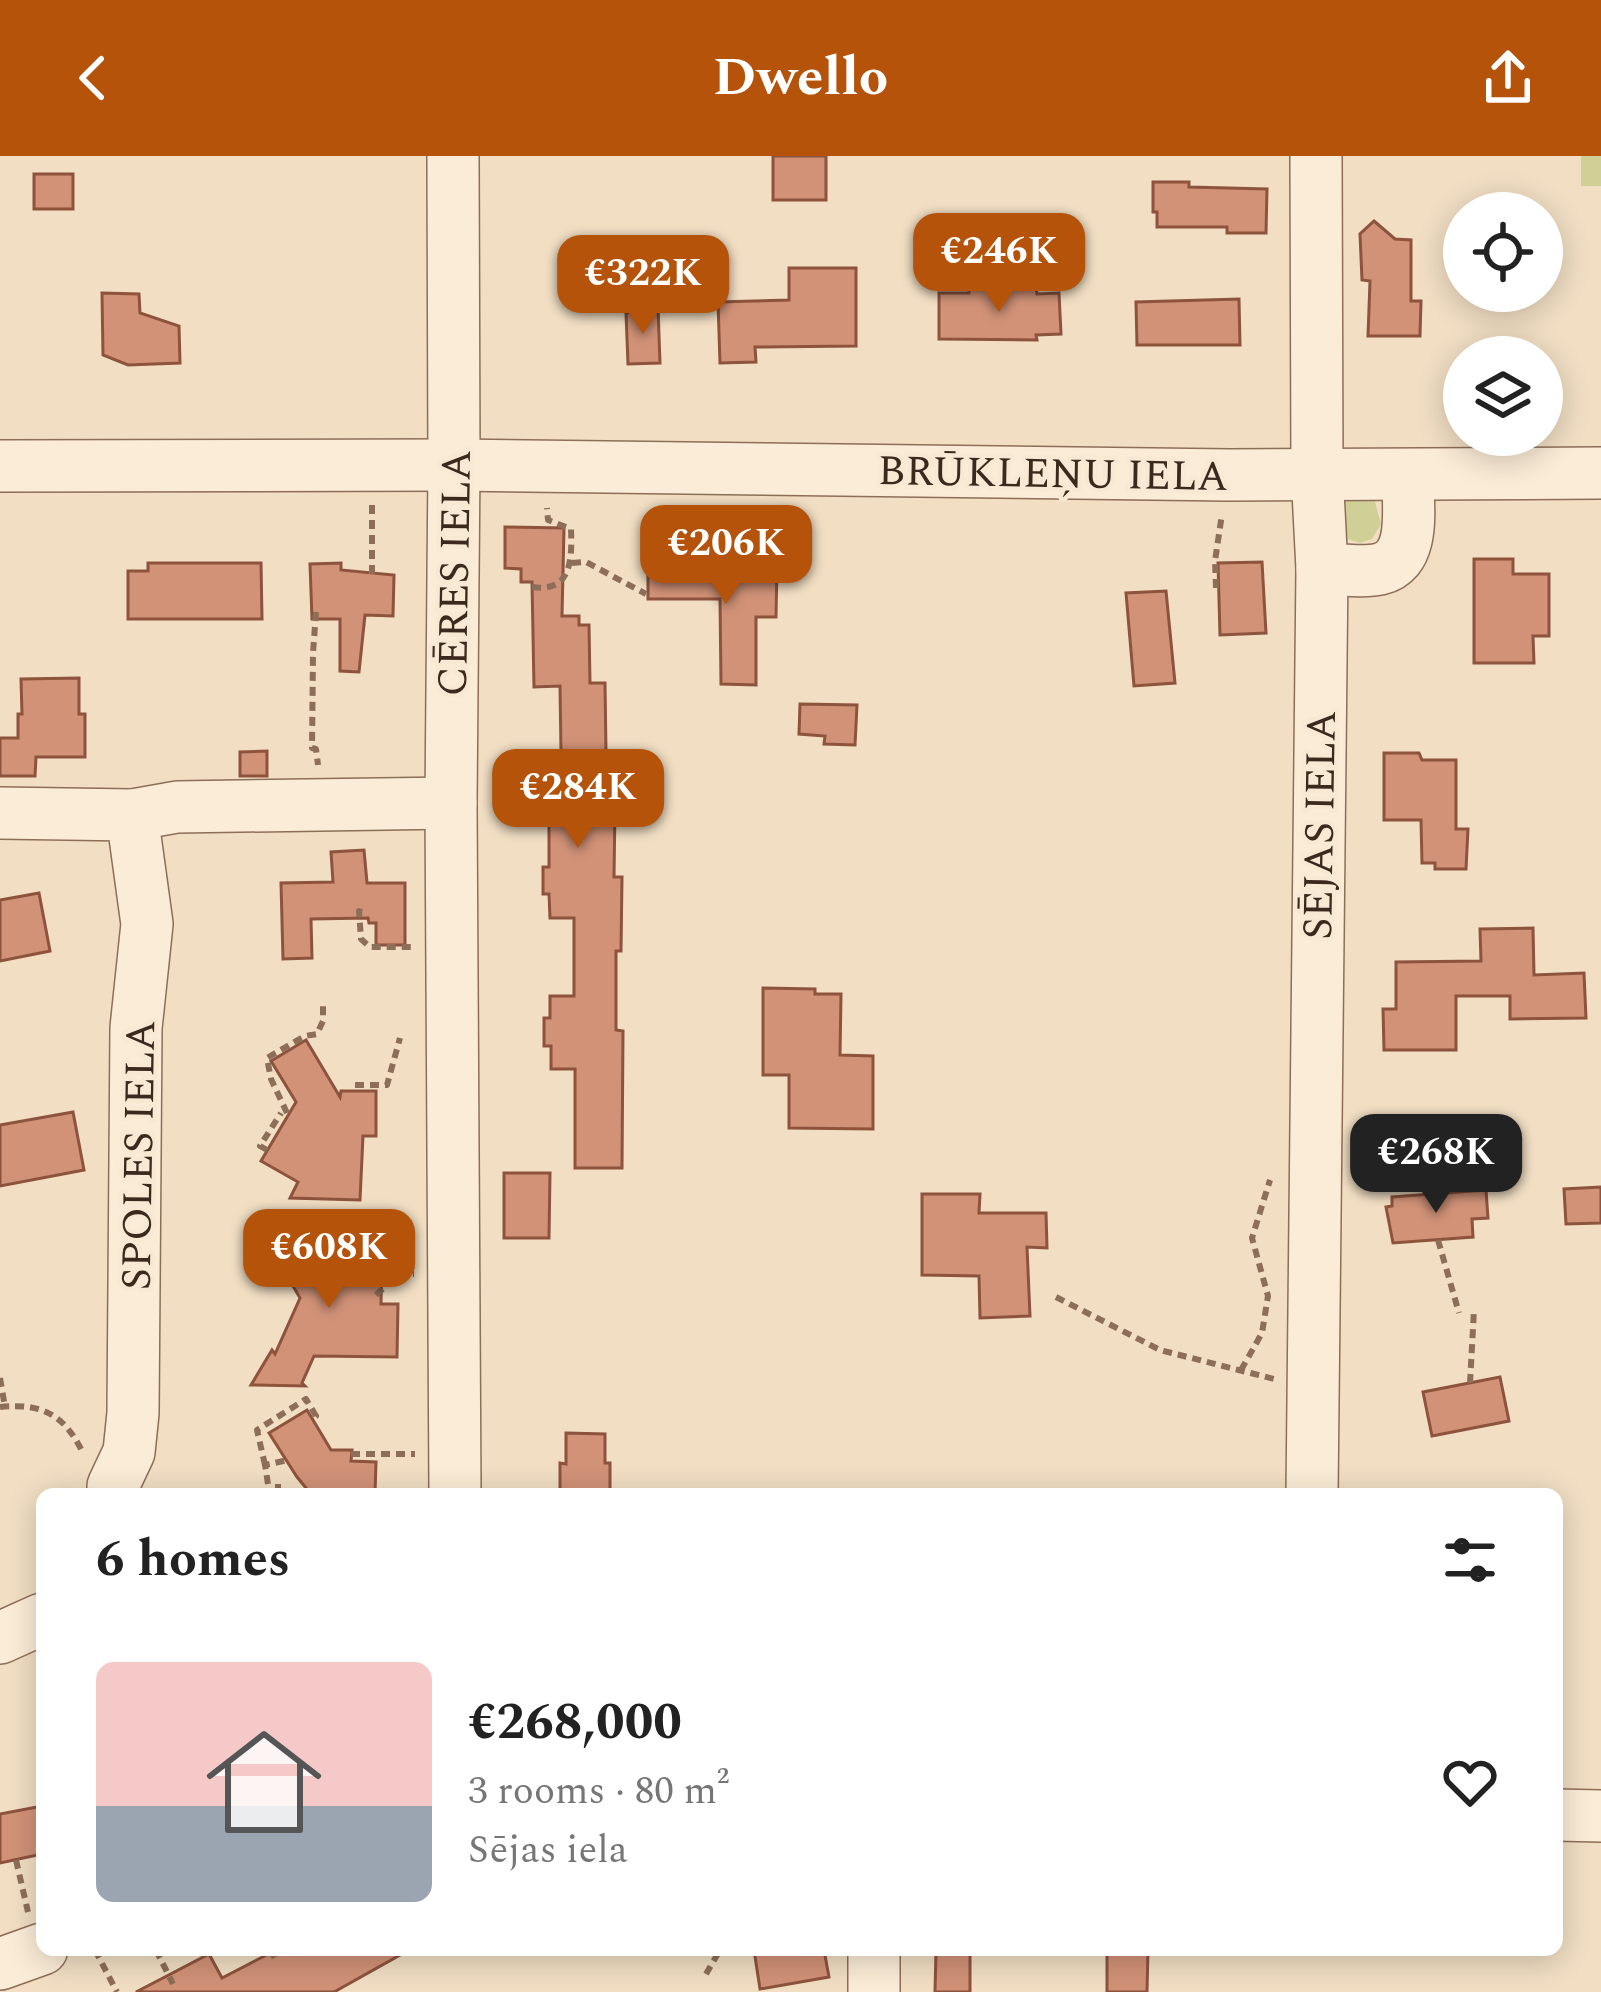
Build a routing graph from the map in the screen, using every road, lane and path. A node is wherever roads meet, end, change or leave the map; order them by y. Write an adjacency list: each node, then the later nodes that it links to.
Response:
1 (453, 156): 3 (street, CĒRES IELA)
2 (1316, 156): 7 (street, SĒJAS IELA)
3 (454, 465): 5 (street, BRŪKLEŅU IELA); 6 (street, BRŪKLEŅU IELA); 18 (street, CĒRES IELA)
4 (0, 466): 5 (street, BRŪKLEŅU IELA)
5 (374, 466): 13 (path)
6 (543, 466): 9 (street, BRŪKLEŅU IELA); 11 (path)
7 (1317, 472): 9 (street, BRŪKLEŅU IELA); 10 (street, BRŪKLEŅU IELA); 12 (street, SĒJAS IELA)
8 (1601, 472): 10 (street, BRŪKLEŅU IELA)
9 (1229, 475): 15 (path)
10 (1408, 475): 12 (street)
11 (572, 563): 14 (path); 16 (path)
12 (1322, 569): 36 (street, SĒJAS IELA)
13 (372, 574)
14 (532, 587)
15 (1216, 588)
16 (646, 594)
17 (316, 612): 19 (path)
18 (451, 803): 19 (street); 23 (street, CĒRES IELA)
19 (320, 805): 21 (street)
20 (0, 812): 21 (street)
21 (132, 815): 43 (street, SPOLES IELA)
22 (362, 912): 23 (path)
23 (452, 944): 42 (street, CĒRES IELA)
24 (323, 1002): 27 (path)
25 (400, 1038): 26 (path)
26 (356, 1085)
27 (267, 1150)
28 (1270, 1178): 33 (path)
29 (1438, 1240): 32 (path)
30 (1056, 1297): 33 (path)
31 (1474, 1310): 35 (path)
32 (1459, 1313)
33 (1241, 1370): 36 (path)
34 (0, 1378): 37 (path)
35 (1470, 1383)
36 (1313, 1384): 45 (street, SĒJAS IELA)
37 (3, 1407): 43 (path)
38 (312, 1419): 41 (path)
39 (352, 1454): 42 (path)
40 (288, 1460): 41 (path)
41 (265, 1465): 44 (path)
42 (455, 1473)
43 (115, 1486)
44 (275, 1488)
45 (1312, 1488)
46 (36, 1621): 47 (street)
47 (0, 1638)
48 (1563, 1815): 49 (street)
49 (1601, 1816)
50 (16, 1860): 51 (path)
51 (27, 1954)
52 (98, 1956): 60 (path)
53 (159, 1956): 59 (path)
54 (274, 1956): 57 (path)
55 (716, 1956): 58 (path)
56 (874, 1956): 61 (street)
57 (276, 1960)
58 (706, 1973)
59 (173, 1984)
60 (117, 1992)
61 (874, 1992)

